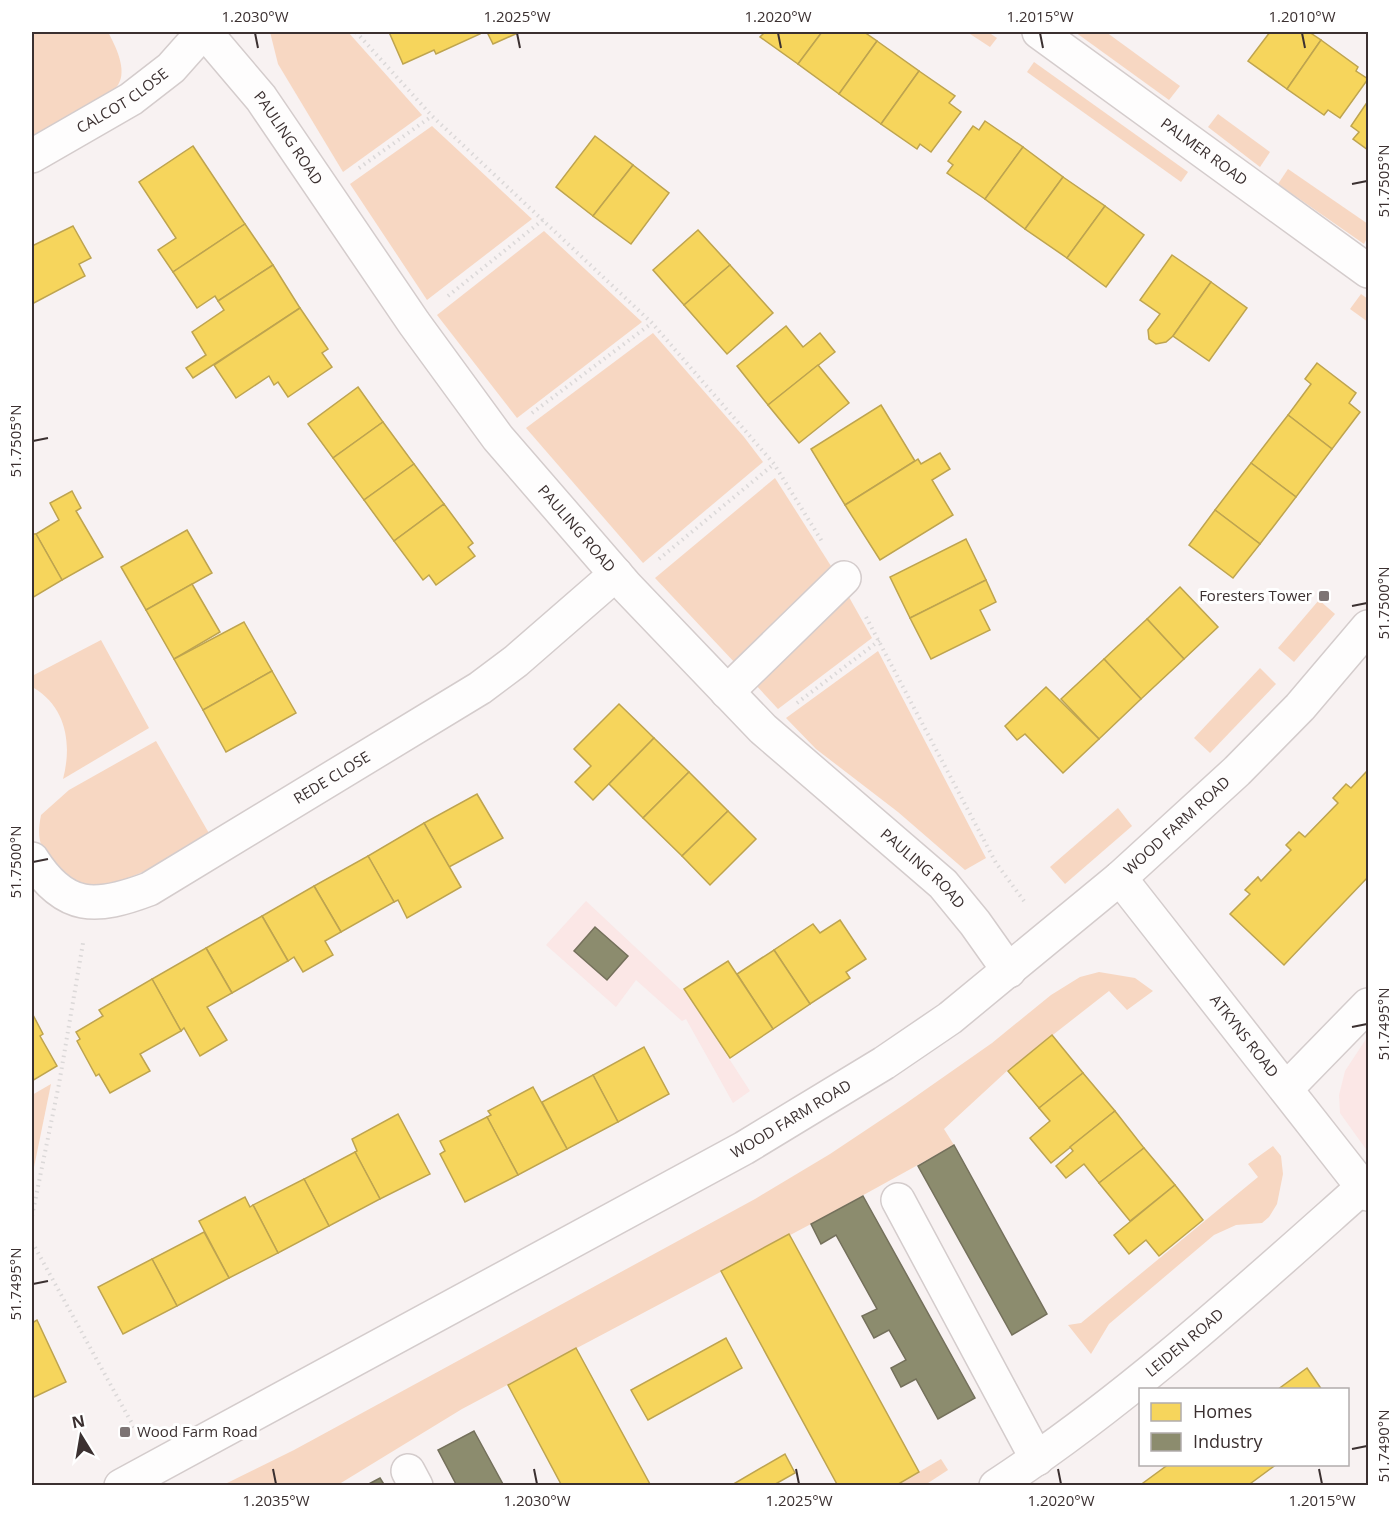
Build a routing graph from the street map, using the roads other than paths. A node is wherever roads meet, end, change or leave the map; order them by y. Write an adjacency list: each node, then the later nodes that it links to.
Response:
1 (204, 32): 3 (street, CALCOT CLOSE); 6 (street, PAULING ROAD)
2 (1039, 32): 4 (street, PALMER ROAD)
3 (32, 156)
4 (1368, 271)
5 (844, 578): 8 (street)
6 (622, 580): 8 (street, PAULING ROAD); 9 (street, REDE CLOSE)
7 (1368, 627): 10 (street, WOOD FARM ROAD)
8 (727, 692): 11 (street, PAULING ROAD)
9 (32, 859)
10 (1120, 878): 11 (street, WOOD FARM ROAD); 13 (street, ATKYNS ROAD)
11 (1009, 971): 17 (street, WOOD FARM ROAD)
12 (1368, 1005): 13 (street)
13 (1286, 1089): 14 (street, ATKYNS ROAD)
14 (1366, 1190): 16 (street, LEIDEN ROAD)
15 (898, 1200): 16 (street)
16 (1037, 1459): 18 (street, LEIDEN ROAD)
17 (121, 1485)
18 (996, 1485)

